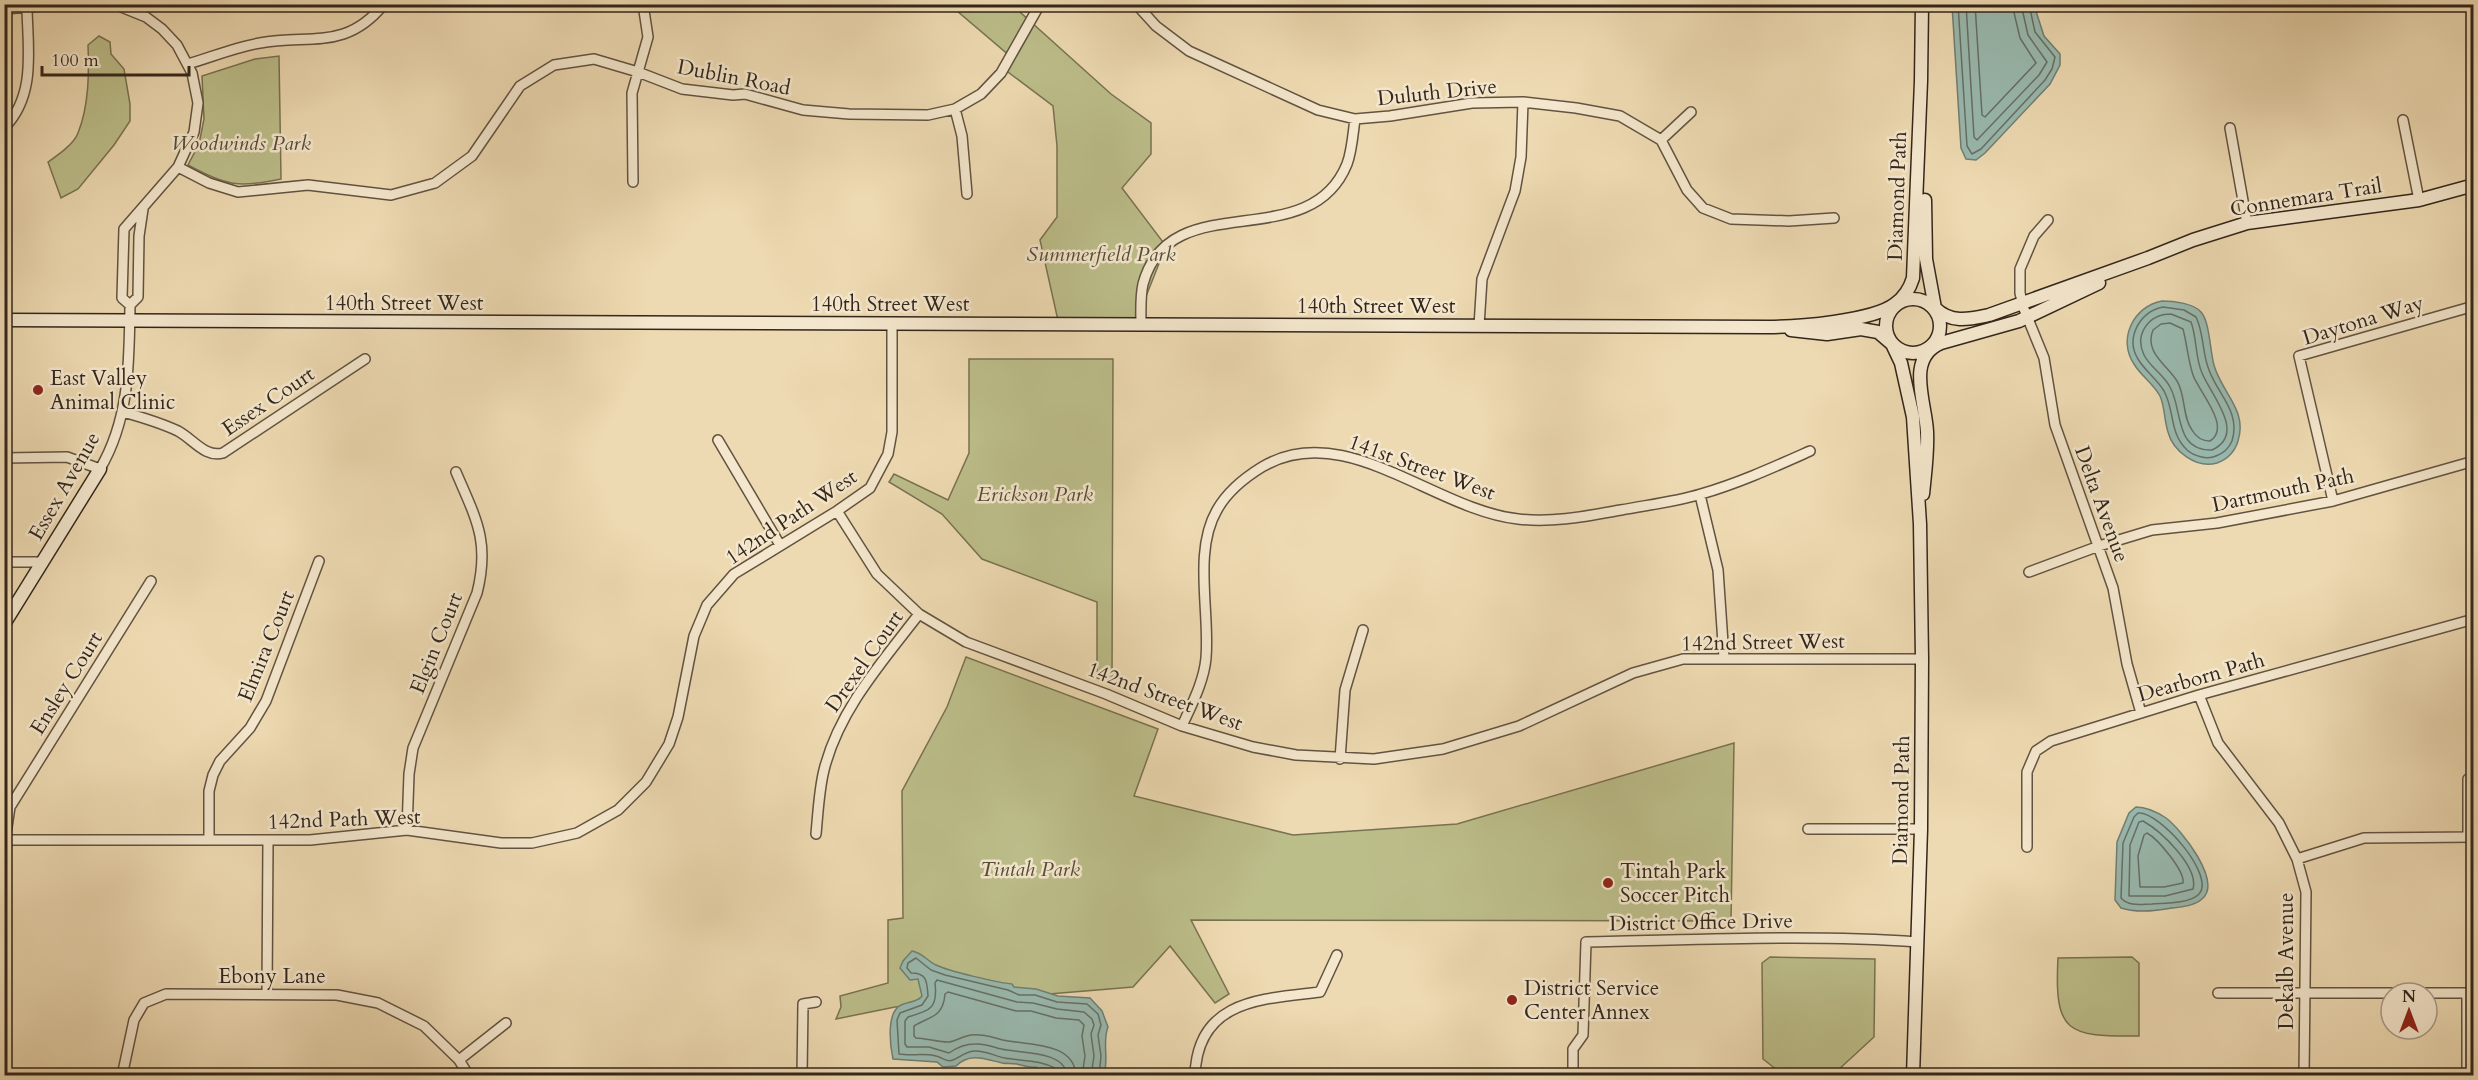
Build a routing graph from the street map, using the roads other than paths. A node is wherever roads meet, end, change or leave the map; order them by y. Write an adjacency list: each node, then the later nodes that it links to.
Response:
1 (68, 4): 9 (street)
2 (114, 4): 10 (street)
3 (384, 4): 10 (street)
4 (643, 4): 11 (street)
5 (1040, 4): 14 (street, Dublin Road)
6 (1136, 4): 16 (street, Duluth Drive)
7 (1922, 4): 12 (street, Diamond Path)
8 (4, 9): 9 (street)
9 (27, 9): 18 (street)
10 (188, 64): 21 (street)
11 (638, 72): 14 (street, Dublin Road); 21 (street, Dublin Road); 22 (street)
12 (1921, 81): 31 (street, Diamond Path); 33 (street, Diamond Path)
13 (1523, 102): 16 (street, Duluth Drive); 20 (street, Duluth Drive); 39 (street)
14 (955, 109): 24 (street)
15 (1691, 112): 20 (street)
16 (1355, 119): 38 (street)
17 (2403, 120): 25 (street)
18 (4, 128)
19 (2230, 128): 29 (street)
20 (1660, 140): 27 (street)
21 (178, 167): 26 (street)
22 (633, 182)
23 (2474, 185): 25 (street, Connemara Trail)
24 (967, 194)
25 (2420, 200): 29 (street, Connemara Trail)
26 (143, 208): 30 (street); 30 (street)
27 (1834, 218)
28 (2048, 220): 34 (street, Delta Avenue)
29 (2247, 223): 34 (street, Connemara Trail)
30 (130, 305): 36 (street, Essex Avenue)
31 (1894, 305): 33 (street); 40 (street, 140th Street West); 41 (street, Diamond Path)
32 (2474, 306): 52 (street, Daytona Way)
33 (1935, 308): 34 (street, Connemara Trail); 42 (street, Diamond Path)
34 (2025, 309): 42 (street, Connemara Trail); 56 (street, Delta Avenue)
35 (4, 320): 36 (street, 140th Street West)
36 (130, 321): 37 (street, 140th Street West); 44 (street, Essex Avenue)
37 (892, 324): 38 (street, 140th Street West); 53 (street, 142nd Path West)
38 (1141, 325): 39 (street, 140th Street West)
39 (1479, 326): 40 (street, 140th Street West)
40 (1775, 327): 41 (street, 140th Street West)
41 (1892, 344): 42 (street); 54 (street, Diamond Path)
42 (1931, 347): 54 (street, Diamond Path)
43 (365, 358): 44 (street, Essex Court)
44 (123, 412): 49 (street, Essex Avenue)
45 (718, 440): 55 (street)
46 (1810, 451): 51 (street, 141st Street West)
47 (4, 458): 49 (street)
48 (2474, 461): 52 (street, Dartmouth Path)
49 (100, 469): 59 (street, Essex Avenue)
50 (456, 472): 75 (street, Elgin Court)
51 (1700, 495): 66 (street); 70 (street, 141st Street West)
52 (2332, 501): 56 (street, Dartmouth Path)
53 (837, 511): 55 (street, 142nd Path West); 62 (street, 142nd Street West)
54 (1920, 524): 67 (street, Diamond Path)
55 (780, 545): 75 (street, 142nd Path West)
56 (2099, 546): 60 (street, Dartmouth Path); 69 (street, Delta Avenue)
57 (319, 561): 79 (street, Elmira Court)
58 (4, 562): 59 (street)
59 (43, 562): 64 (street, Essex Avenue)
60 (2029, 572)
61 (151, 580): 78 (street, Ensley Court)
62 (919, 614): 70 (street, 142nd Street West); 76 (street, Drexel Court)
63 (2474, 619): 68 (street, Dearborn Path)
64 (4, 624)
65 (1363, 630): 71 (street)
66 (1724, 658): 67 (street, 142nd Street West); 71 (street, 142nd Street West)
67 (1922, 659): 74 (street, Diamond Path)
68 (2199, 695): 69 (street, Dearborn Path); 82 (street, Dekalb Avenue)
69 (2141, 713): 81 (street, Dearborn Path)
70 (1182, 726): 71 (street, 142nd Street West)
71 (1340, 759)
72 (2468, 779): 77 (street)
73 (1808, 829): 74 (street)
74 (1921, 829): 83 (street, Diamond Path)
75 (408, 830): 80 (street, 142nd Path West)
76 (816, 834)
77 (2470, 837): 82 (street)
78 (4, 840): 79 (street, 142nd Path West)
79 (209, 840): 80 (street, 142nd Path West)
80 (268, 841): 88 (street)
81 (2027, 847)
82 (2297, 859): 85 (street, Dekalb Avenue)
83 (1918, 942): 96 (street, District Office Drive); 97 (street, Diamond Path)
84 (1338, 955): 95 (street)
85 (2305, 992): 86 (street); 87 (street); 98 (street, Dekalb Avenue)
86 (2218, 993)
87 (2470, 993): 99 (street)
88 (267, 994): 91 (street, Ebony Lane); 92 (street, Ebony Lane)
89 (816, 1002): 94 (street)
90 (506, 1023): 91 (street)
91 (459, 1060): 93 (street, Ebony Lane)
92 (122, 1076)
93 (469, 1076)
94 (802, 1076)
95 (1195, 1076)
96 (1573, 1076)
97 (1913, 1076)
98 (2304, 1076)
99 (2466, 1076)

